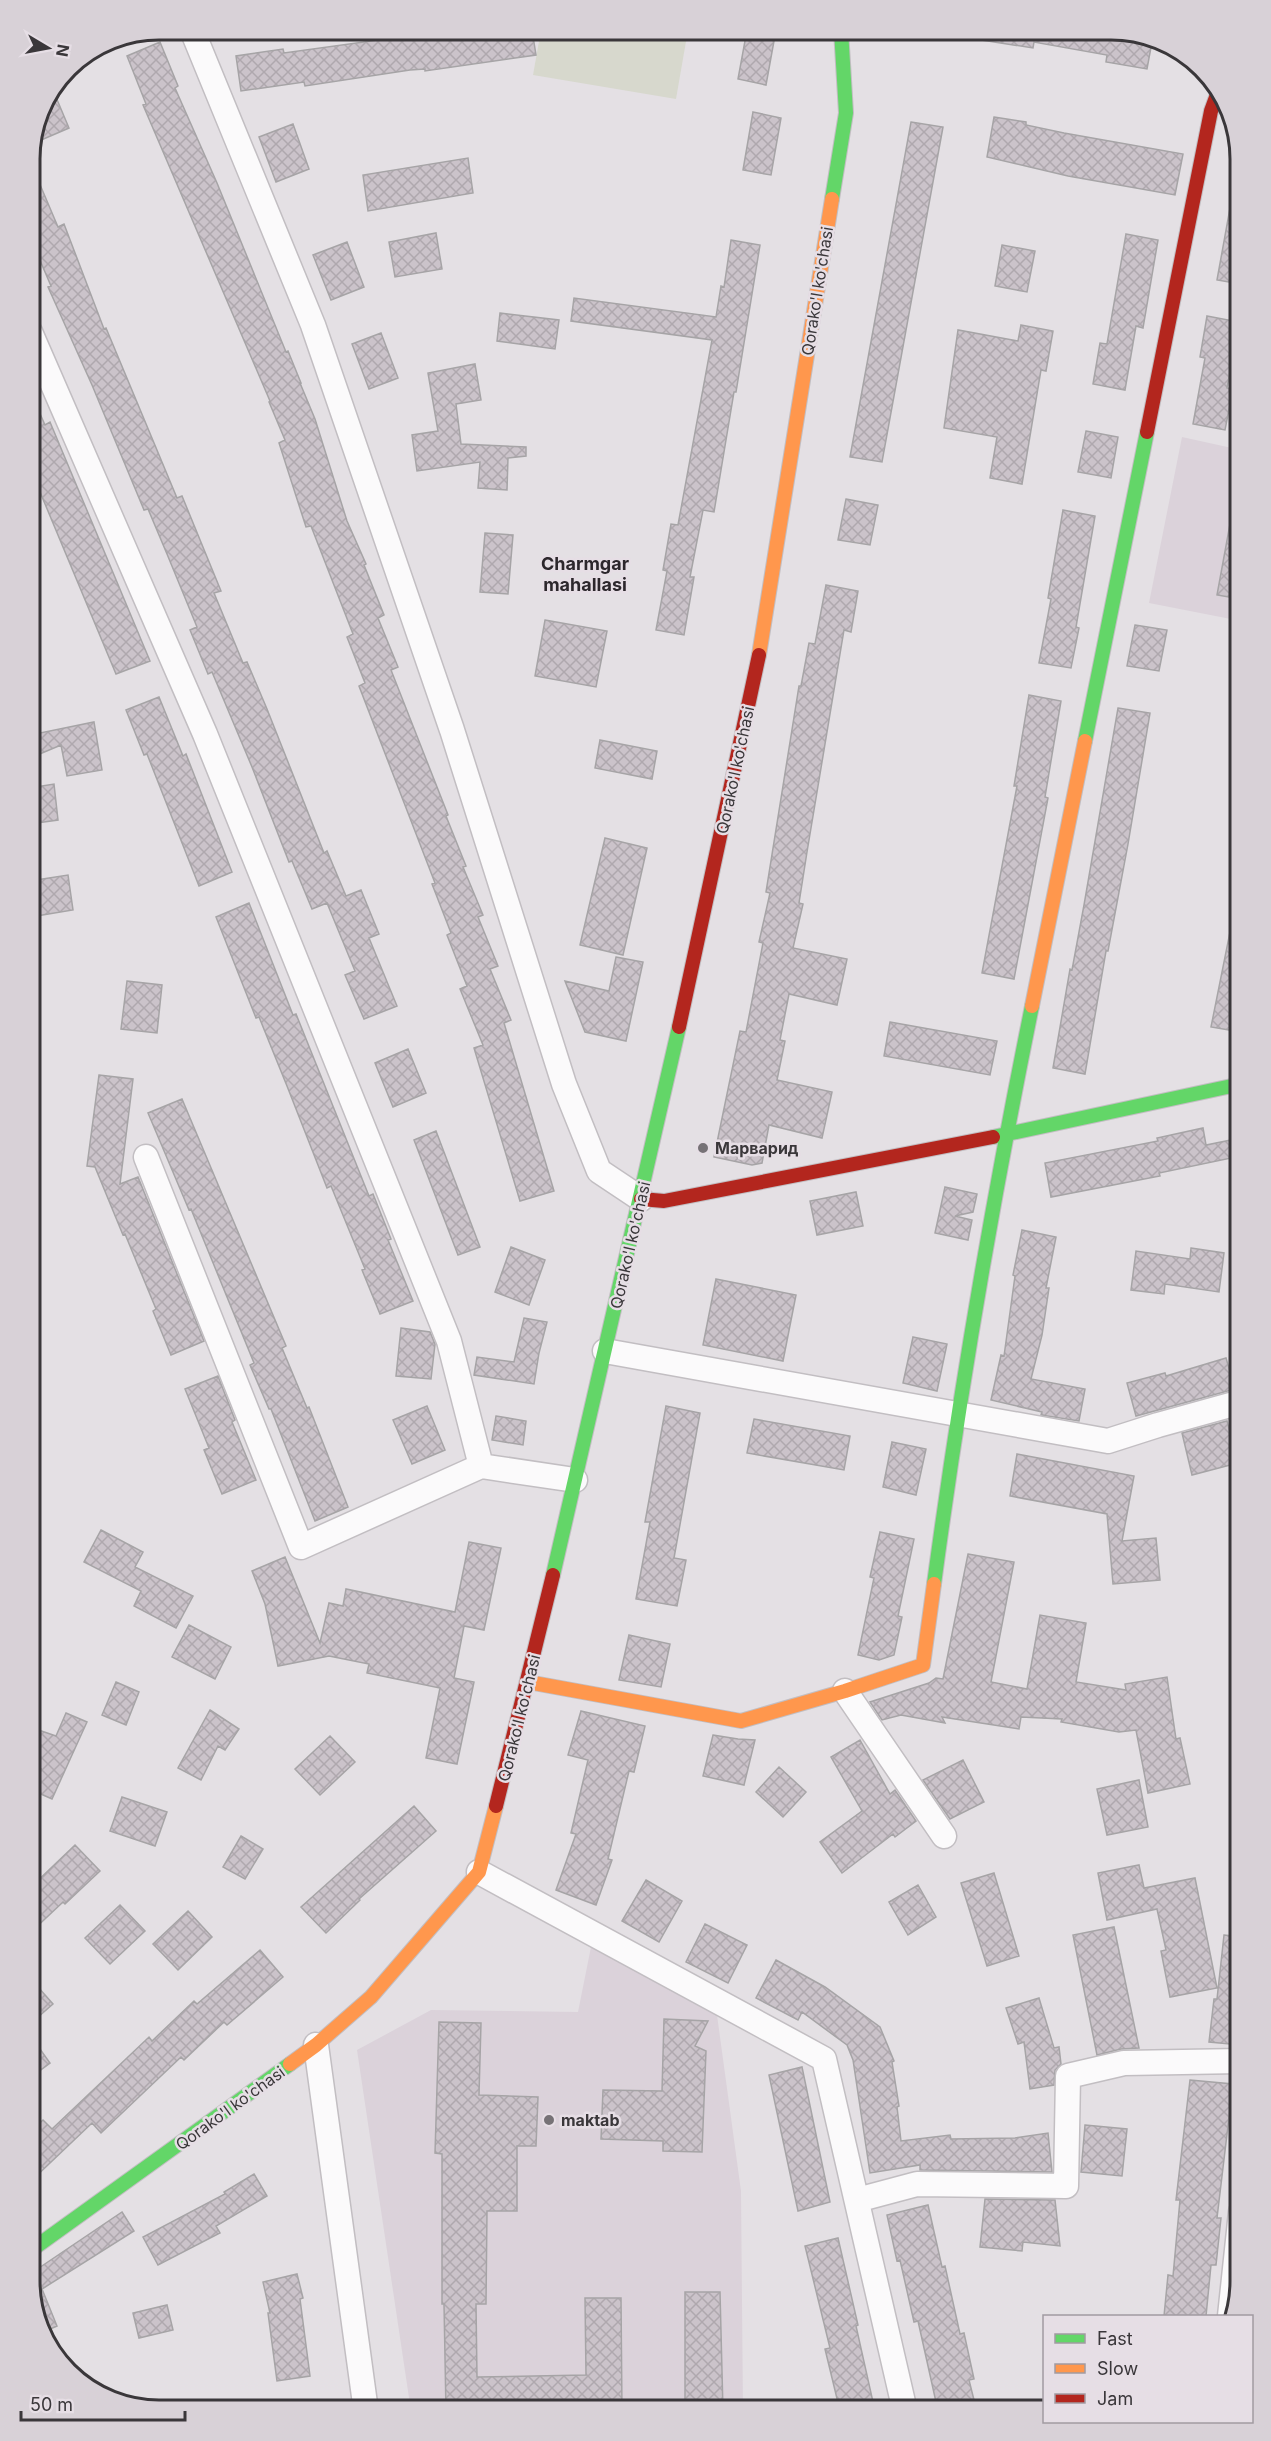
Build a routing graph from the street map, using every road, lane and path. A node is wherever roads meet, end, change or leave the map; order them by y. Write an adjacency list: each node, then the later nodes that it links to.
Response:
1 (196, 40): 8 (street)
2 (842, 41): 8 (street, Qorako'l ko'chasi)
3 (1215, 101): 6 (street)
4 (41, 357): 12 (street)
5 (1230, 1086): 6 (street)
6 (1006, 1134): 8 (street); 11 (street)
7 (146, 1157): 12 (street)
8 (641, 1198): 9 (street, Qorako'l ko'chasi)
9 (605, 1351): 11 (street); 13 (street, Qorako'l ko'chasi)
10 (1230, 1405): 11 (street)
11 (957, 1415): 15 (street)
12 (481, 1466): 13 (street)
13 (575, 1480): 14 (street, Qorako'l ko'chasi)
14 (528, 1682): 15 (street); 17 (street, Qorako'l ko'chasi)
15 (845, 1691): 16 (street)
16 (944, 1836)
17 (479, 1872): 18 (street, Qorako'l ko'chasi); 20 (street)
18 (316, 2045): 21 (street, Qorako'l ko'chasi); 22 (street)
19 (1230, 2061): 20 (street)
20 (857, 2200): 23 (street)
21 (40, 2244)
22 (364, 2400)
23 (902, 2400)

